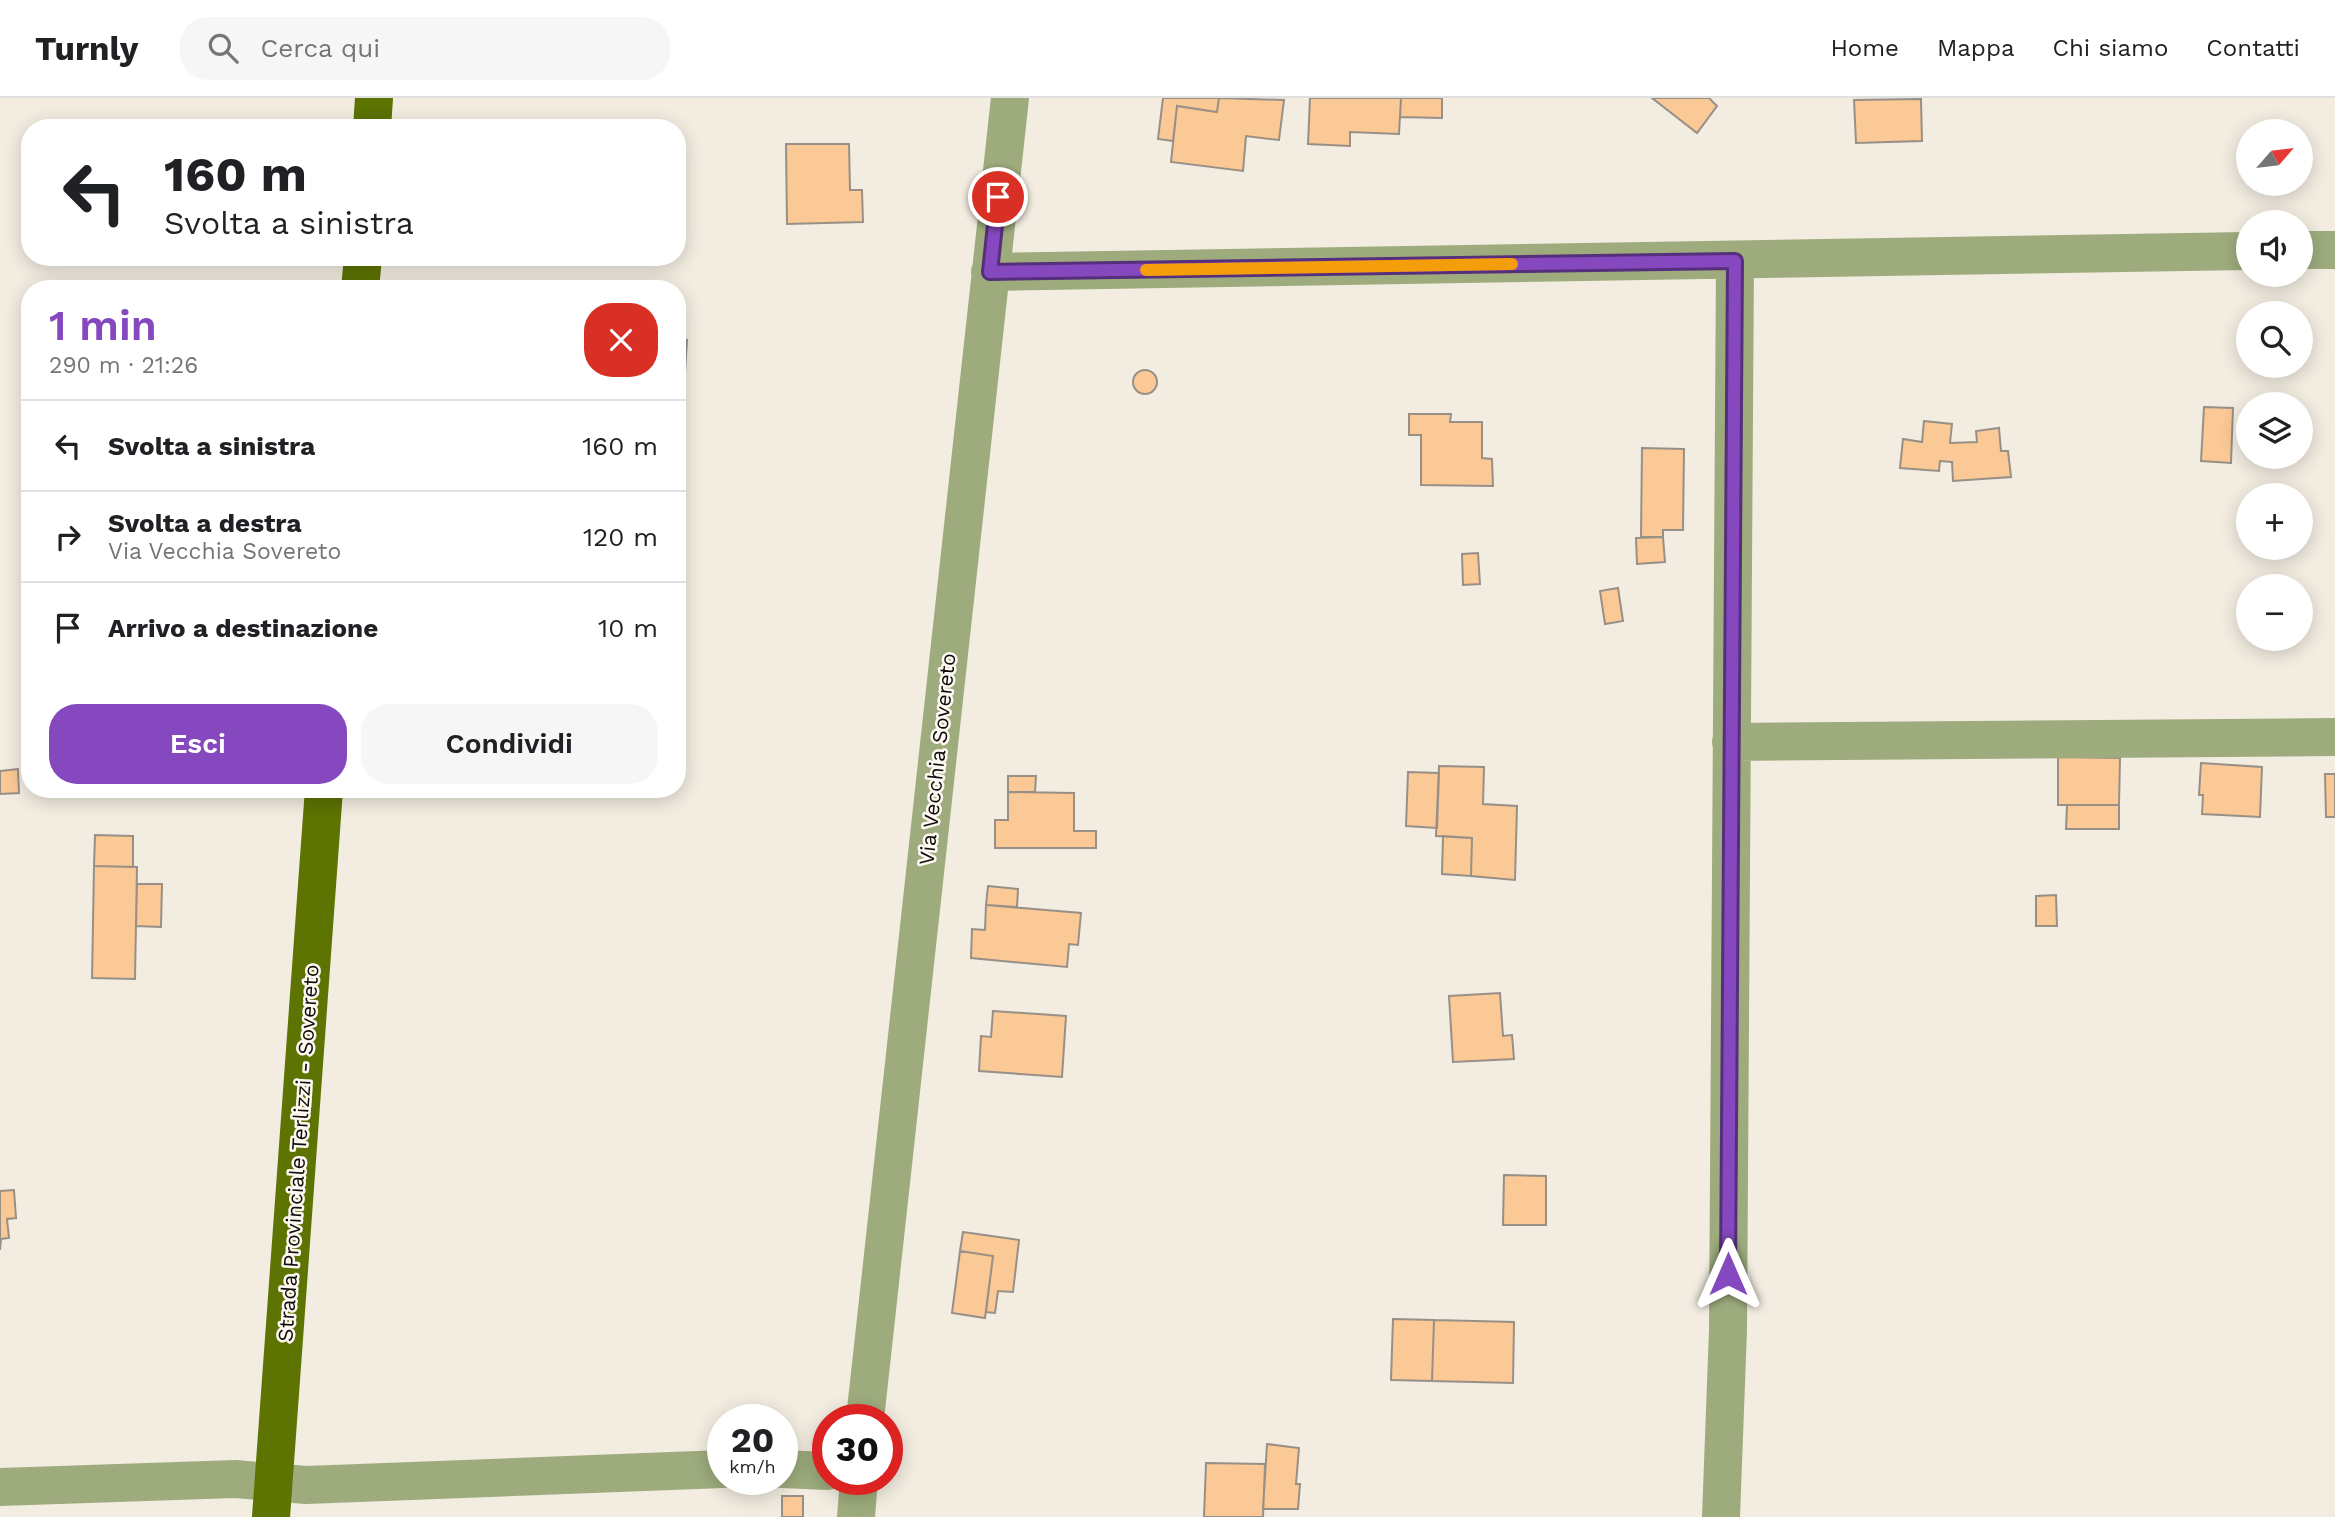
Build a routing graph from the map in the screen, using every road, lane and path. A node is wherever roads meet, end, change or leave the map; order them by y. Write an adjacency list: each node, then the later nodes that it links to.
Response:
1 (374, 98): 3 (main road)
2 (1010, 98): 8 (street, Via Vecchia Sovereto)
3 (373, 119)
4 (2313, 250): 5 (street)
5 (2335, 250)
6 (2236, 251): 7 (street)
7 (1735, 261): 8 (street); 10 (street)
8 (990, 272): 12 (street, Via Vecchia Sovereto)
9 (2335, 737): 10 (street)
10 (1731, 742): 18 (street)
11 (323, 798): 16 (main road, Strada Provinciale Terlizzi - Sovereto)
12 (867, 1404)
13 (707, 1470): 16 (street)
14 (0, 1487): 16 (street)
15 (858, 1495): 17 (street)
16 (273, 1499)
17 (856, 1517)
18 (1721, 1517)

